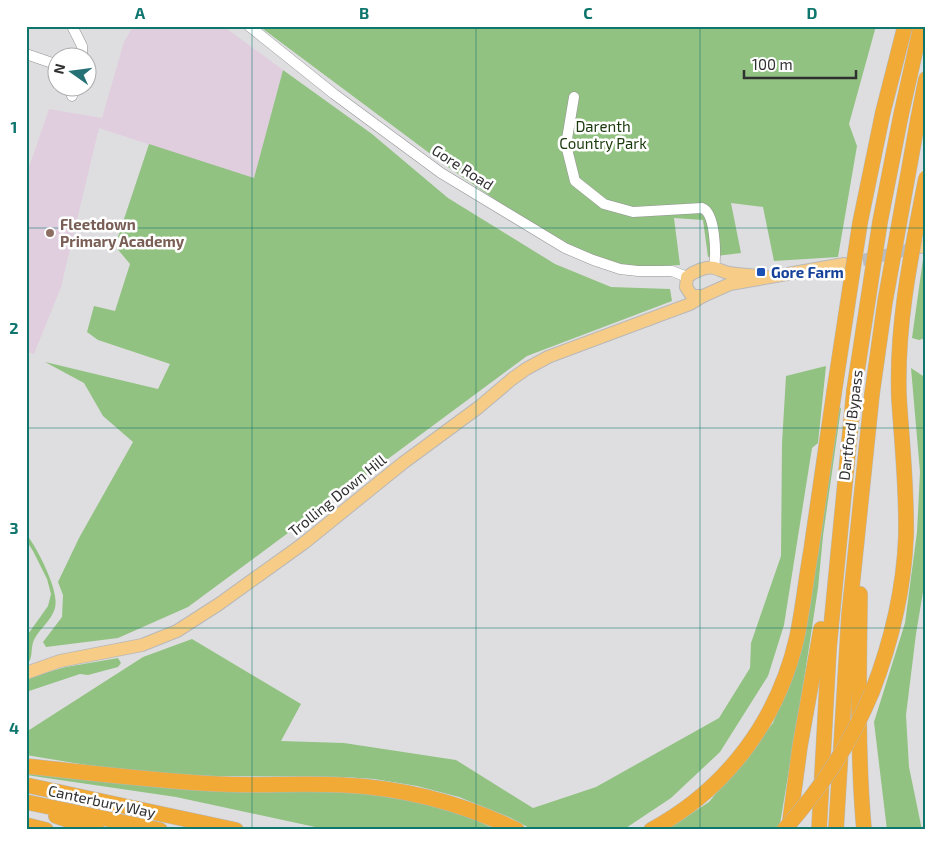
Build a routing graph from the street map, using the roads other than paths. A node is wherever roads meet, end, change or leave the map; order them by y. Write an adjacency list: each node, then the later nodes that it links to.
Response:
1 (72, 26): 5 (street)
2 (249, 26): 14 (street, Gore Road)
3 (905, 26): 34 (highway, bridge)
4 (921, 26): 18 (highway, Dartford Bypass, bridge)
5 (82, 48)
6 (26, 54): 7 (street)
7 (48, 62)
8 (926, 79): 19 (highway, Dartford Bypass, bridge)
9 (574, 97): 12 (street)
10 (926, 178): 35 (highway, bridge)
11 (844, 264): 13 (main road)
12 (717, 270): 13 (main road); 14 (main road); 15 (main road)
13 (766, 277): 15 (main road)
14 (686, 282): 16 (main road); 17 (main road, Trolling Down Hill)
15 (722, 286): 16 (main road)
16 (703, 296): 17 (main road, Trolling Down Hill)
17 (656, 315): 20 (main road, Trolling Down Hill)
18 (843, 489): 36 (highway); 37 (highway, Dartford Bypass)
19 (861, 493): 21 (highway); 38 (highway, Dartford Bypass)
20 (26, 673)
21 (860, 756): 39 (highway); 40 (highway)
22 (26, 760): 24 (highway)
23 (26, 766): 24 (highway)
24 (72, 771): 33 (highway)
25 (26, 785): 32 (highway, Canterbury Way)
26 (26, 802): 31 (highway, Canterbury Way)
27 (26, 806): 30 (highway)
28 (26, 825): 29 (highway)
29 (46, 830)
30 (97, 830)
31 (160, 830)
32 (236, 830)
33 (517, 830)
34 (651, 830)
35 (784, 830)
36 (789, 830)
37 (819, 830)
38 (836, 830)
39 (864, 830)
40 (869, 830)

